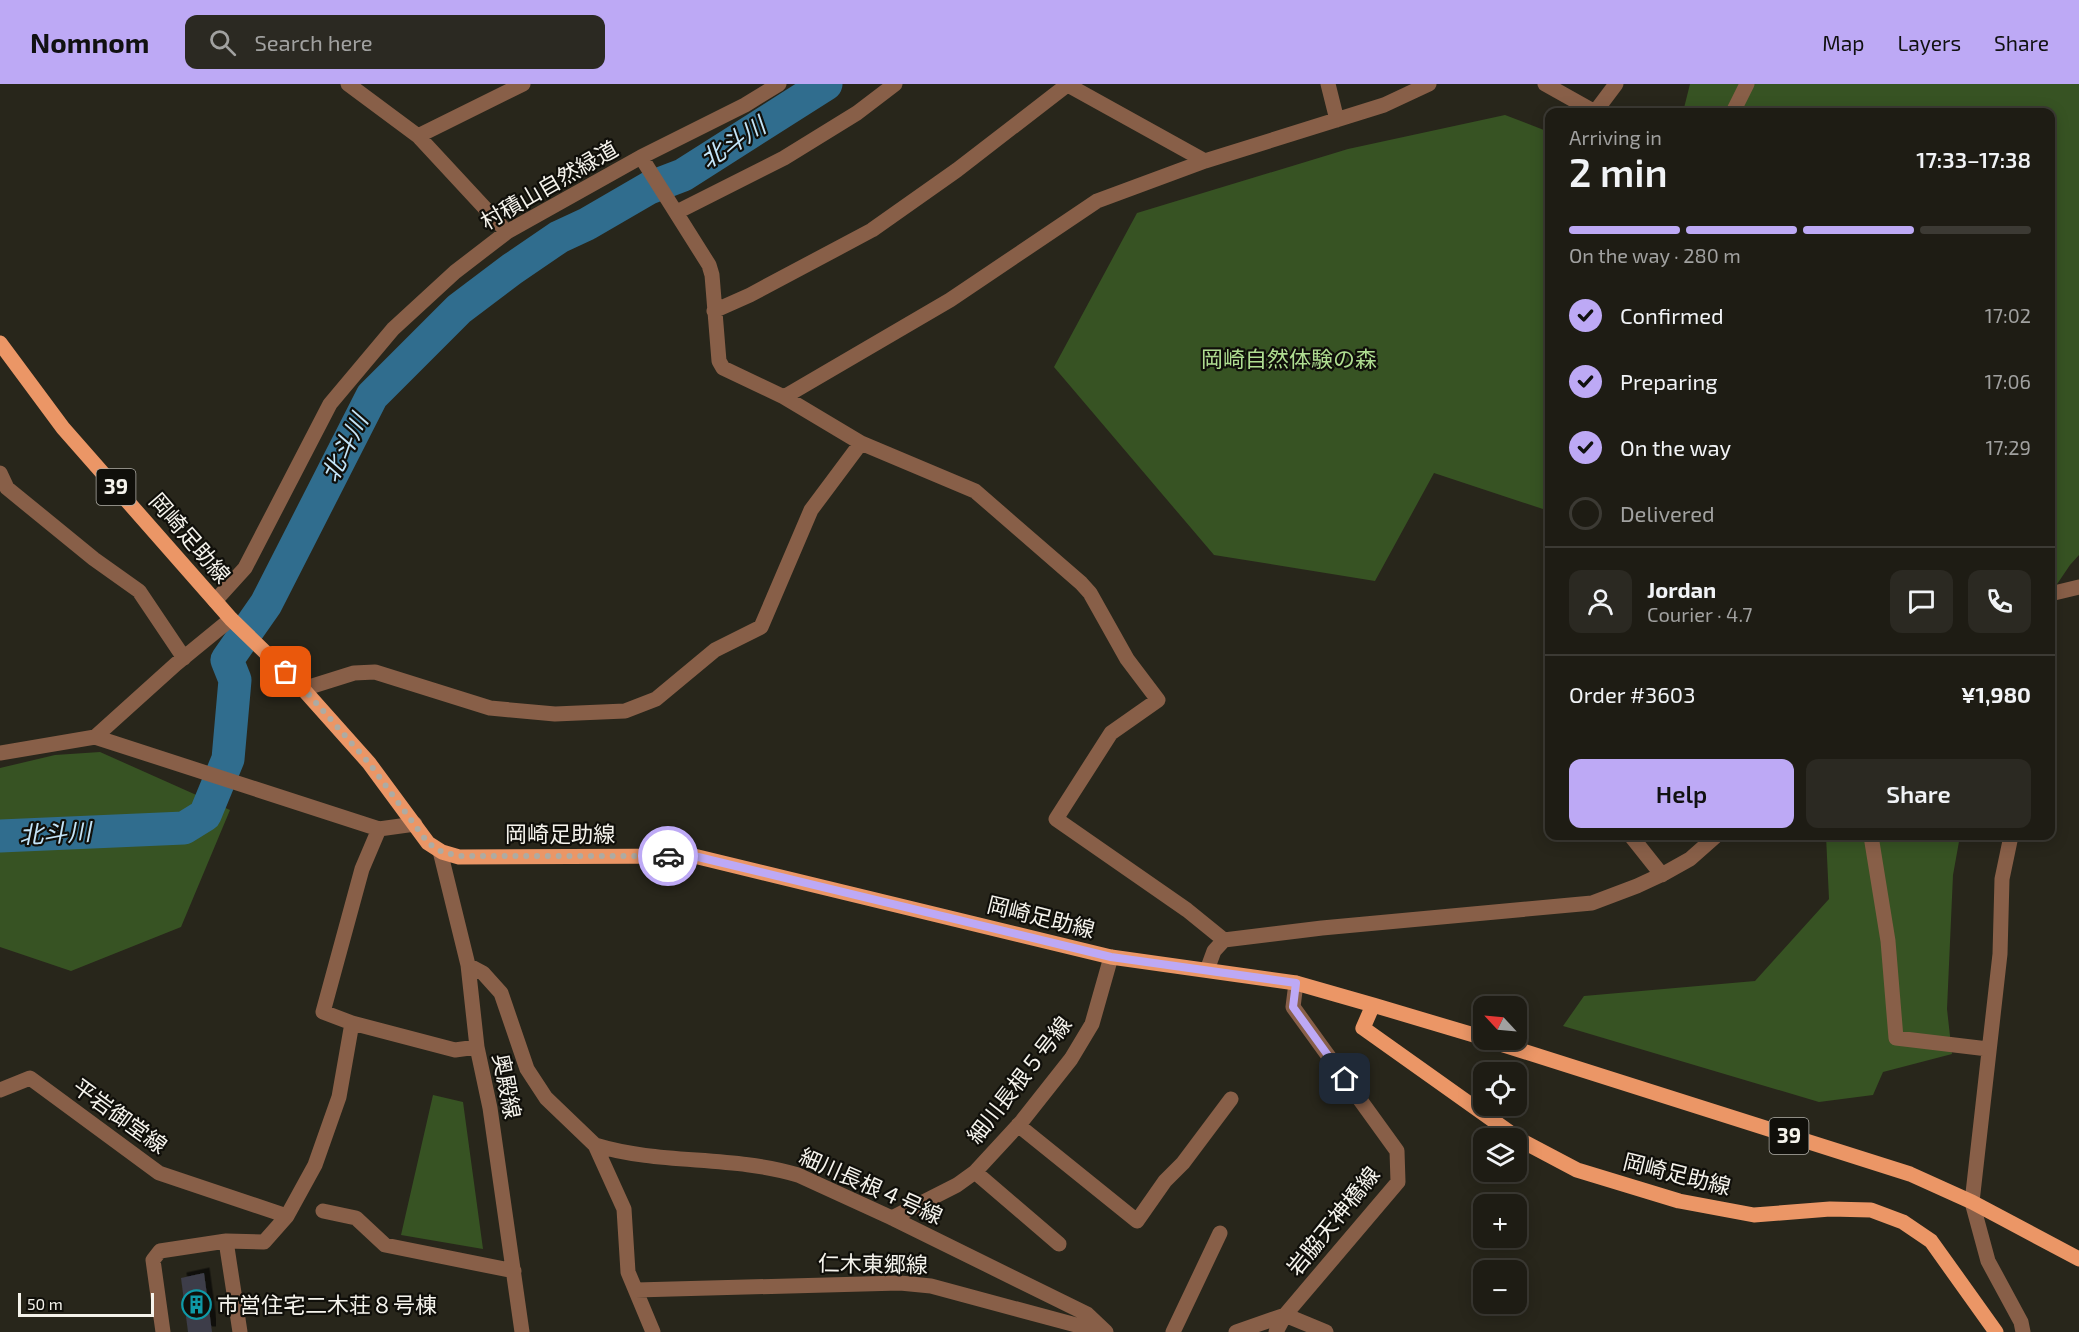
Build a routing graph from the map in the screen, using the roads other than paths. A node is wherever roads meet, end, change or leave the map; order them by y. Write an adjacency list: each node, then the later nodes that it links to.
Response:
1 (348, 84): 15 (street)
2 (523, 84): 15 (street)
3 (779, 84): 17 (street, 村積山自然緑道)
4 (895, 84): 18 (street)
5 (1066, 84): 16 (street); 20 (street)
6 (1328, 84): 14 (street)
7 (1429, 84): 14 (street)
8 (1545, 84): 11 (street)
9 (1616, 84): 12 (street)
10 (1747, 84): 13 (street)
11 (1589, 108)
12 (1599, 108)
13 (1735, 108)
14 (1337, 120): 16 (street)
15 (418, 136): 19 (street)
16 (1205, 161): 22 (street)
17 (644, 162): 18 (street); 19 (street, 村積山自然緑道)
18 (673, 206): 20 (street)
19 (507, 232): 28 (street, 村積山自然緑道)
20 (714, 311): 22 (street)
21 (0, 343): 28 (main road, 岡崎足助線 / 39)
22 (784, 397): 23 (street)
23 (861, 443): 31 (street); 42 (street)
24 (0, 473): 25 (street)
25 (3, 491): 30 (street)
26 (2079, 586): 27 (street)
27 (2055, 593)
28 (215, 602): 29 (main road, 岡崎足助線 / 39)
29 (235, 623): 30 (street); 31 (main road, 岡崎足助線 / 39)
30 (184, 658): 32 (street)
31 (303, 688): 34 (main road, 岡崎足助線 / 39)
32 (95, 737): 33 (street); 35 (street)
33 (0, 753)
34 (415, 824): 35 (street); 40 (main road, 岡崎足助線 / 39)
35 (379, 829): 48 (street)
36 (1634, 840): 41 (street)
37 (1705, 840): 41 (street)
38 (1872, 840): 51 (street)
39 (2010, 840): 51 (street)
40 (440, 851): 43 (main road, 岡崎足助線); 44 (street, 奥殿線)
41 (1662, 875): 42 (street)
42 (1224, 940): 45 (street)
43 (1111, 957): 45 (main road, 岡崎足助線); 55 (street, 細川長根５号線)
44 (468, 965): 50 (street, 奥殿線); 56 (street)
45 (1207, 970): 46 (main road, 岡崎足助線)
46 (1296, 983): 47 (main road, 岡崎足助線); 68 (street, 岩脇天神橋線)
47 (1373, 1005): 49 (main road, 岡崎足助線); 78 (main road, 岡崎足助線)
48 (352, 1023): 50 (street); 60 (street)
49 (1473, 1035)
50 (477, 1047): 66 (street, 奥殿線)
51 (1988, 1049): 58 (street)
52 (1519, 1050): 58 (main road, 39)
53 (0, 1090): 60 (street, 平岩御堂線)
54 (1232, 1099): 55 (street)
55 (1018, 1125): 57 (street, 細川長根５号線)
56 (595, 1145): 61 (street, 細川長根４号線); 67 (street)
57 (975, 1172): 61 (street, 細川長根５号線); 64 (street)
58 (1972, 1202): 65 (main road, 39); 79 (street)
59 (323, 1211): 66 (street)
60 (287, 1215): 63 (street)
61 (892, 1218): 73 (street, 細川長根４号線)
62 (1220, 1233): 74 (street)
63 (226, 1241): 69 (street); 70 (street)
64 (1059, 1245)
65 (2079, 1259)
66 (514, 1271): 71 (street, 奥殿線)
67 (636, 1290): 72 (street); 73 (street, 仁木東郷線)
68 (1285, 1315): 75 (street); 76 (street, 岩脇天神橋線); 77 (street)
69 (163, 1332)
70 (240, 1332)
71 (522, 1332)
72 (653, 1332)
73 (1104, 1332)
74 (1173, 1332)
75 (1236, 1332)
76 (1276, 1332)
77 (1326, 1332)
78 (1996, 1332)
79 (2023, 1332)

